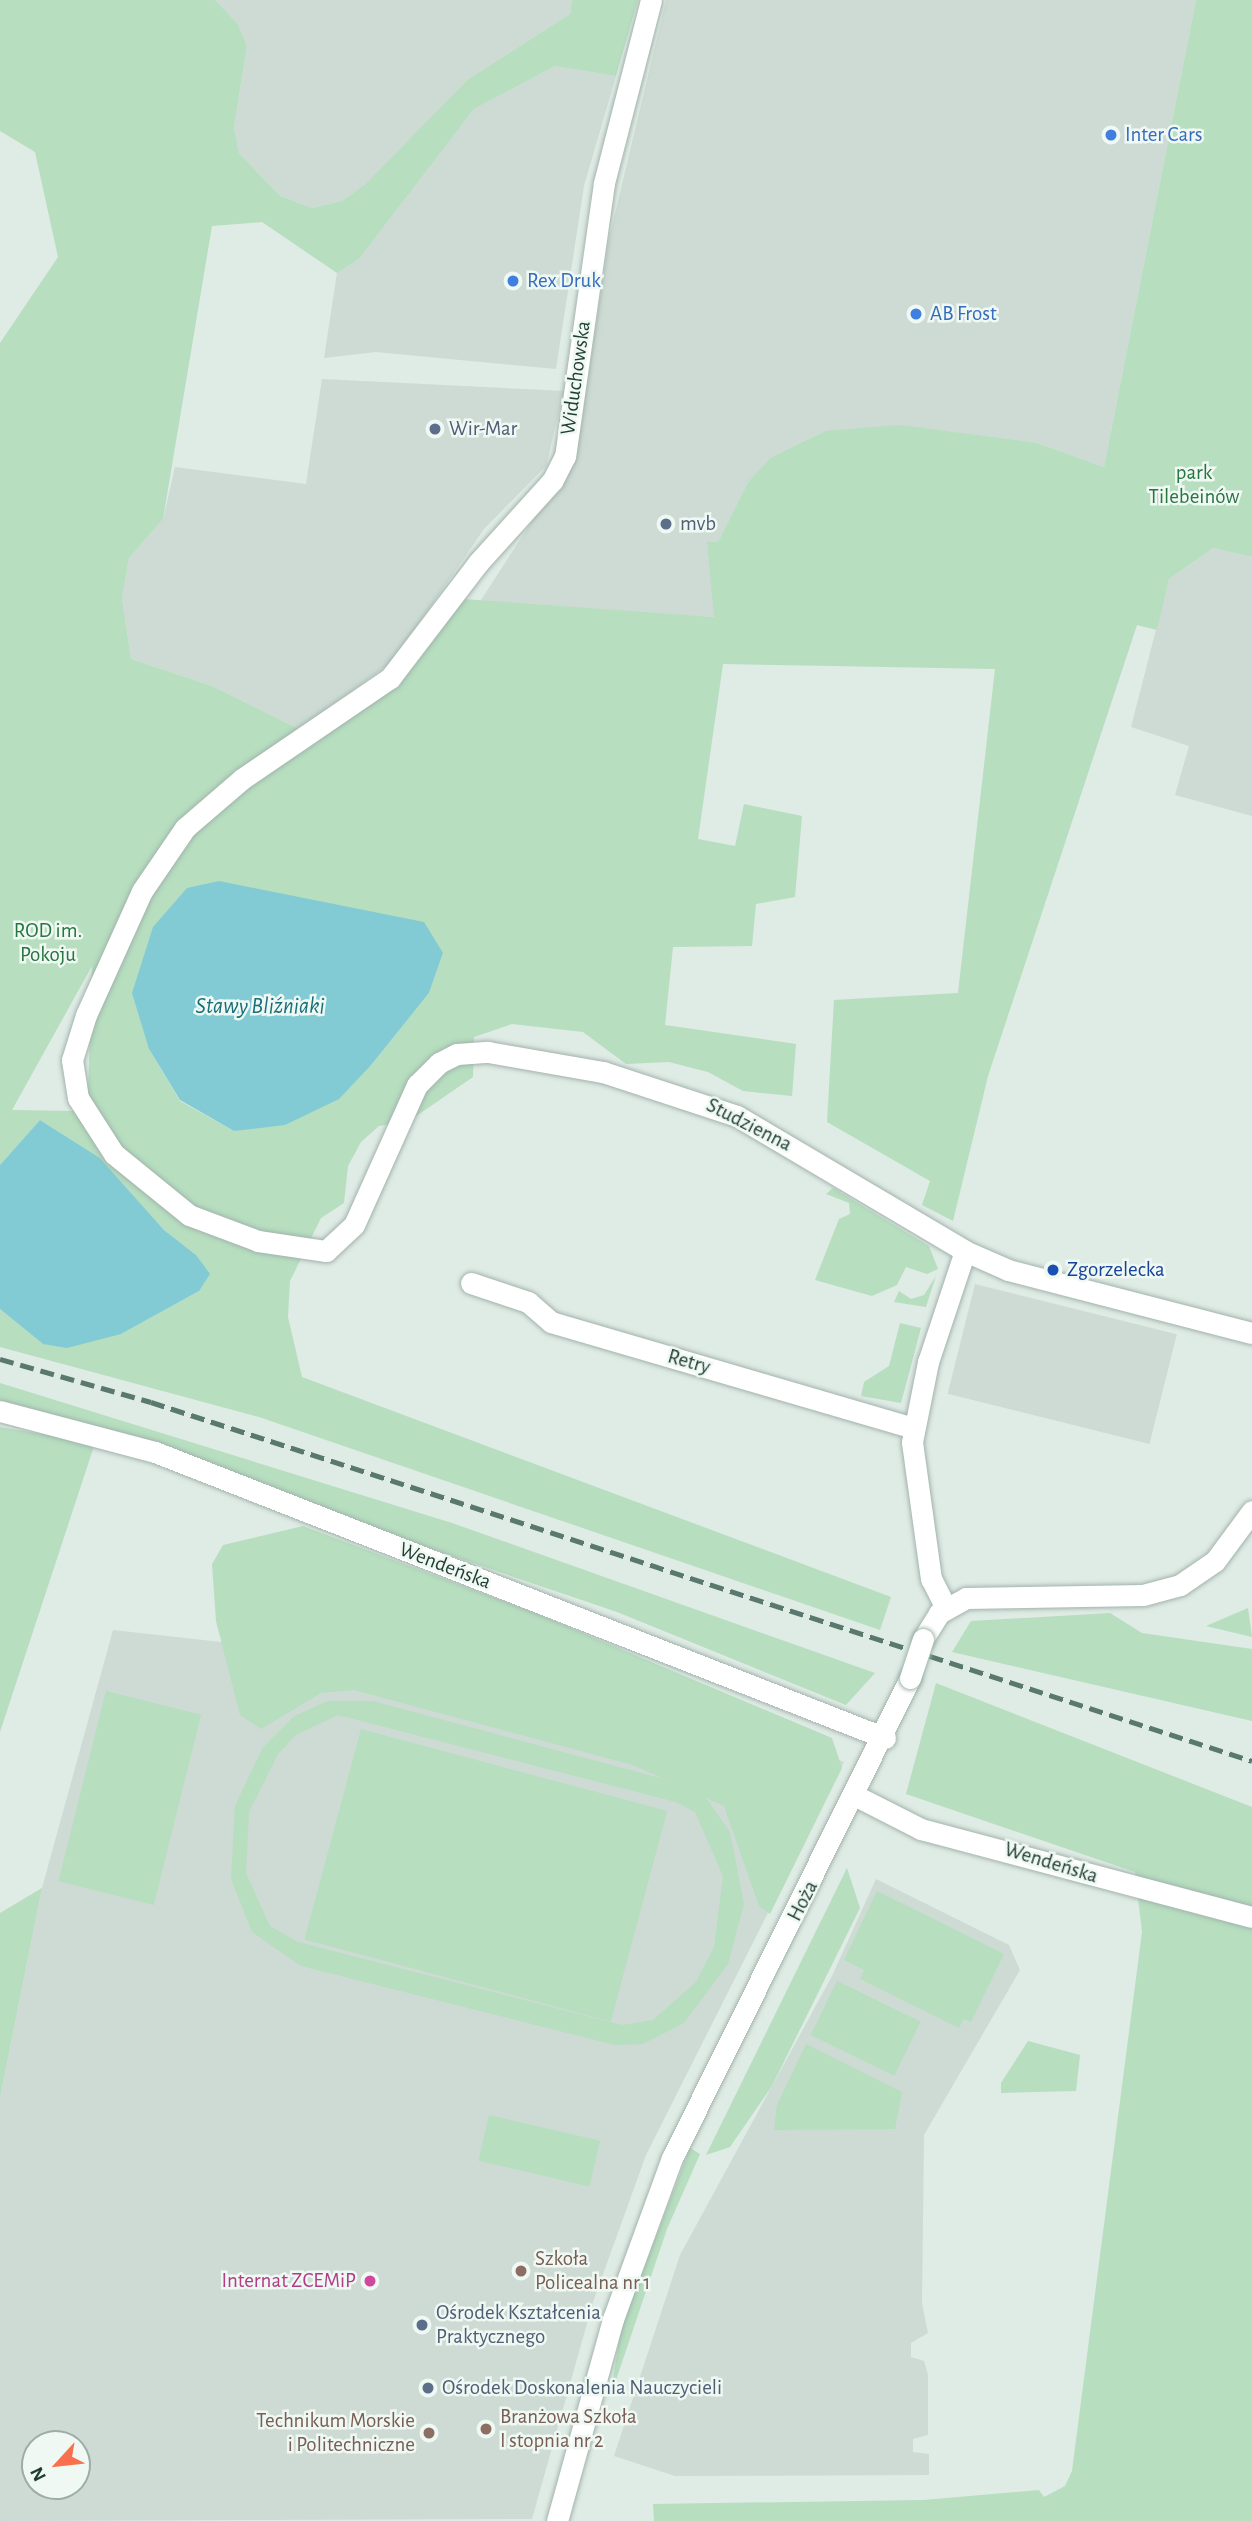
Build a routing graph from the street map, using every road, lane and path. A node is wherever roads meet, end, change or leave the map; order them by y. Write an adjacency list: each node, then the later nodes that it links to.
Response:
1 (651, 0): 2 (street, Widuchowska)
2 (326, 1251): 3 (street, Studzienna)
3 (965, 1251): 5 (street, Studzienna); 7 (street)
4 (471, 1283): 7 (street, Retry)
5 (1252, 1333)
6 (0, 1411): 10 (street, Wendeńska)
7 (913, 1427): 9 (street)
8 (1252, 1511): 9 (street)
9 (946, 1608): 10 (street, Hoża, bridge)
10 (885, 1738): 11 (street, Hoża)
11 (856, 1796): 12 (street, Wendeńska); 13 (street, Hoża)
12 (1252, 1917)
13 (557, 2521)

